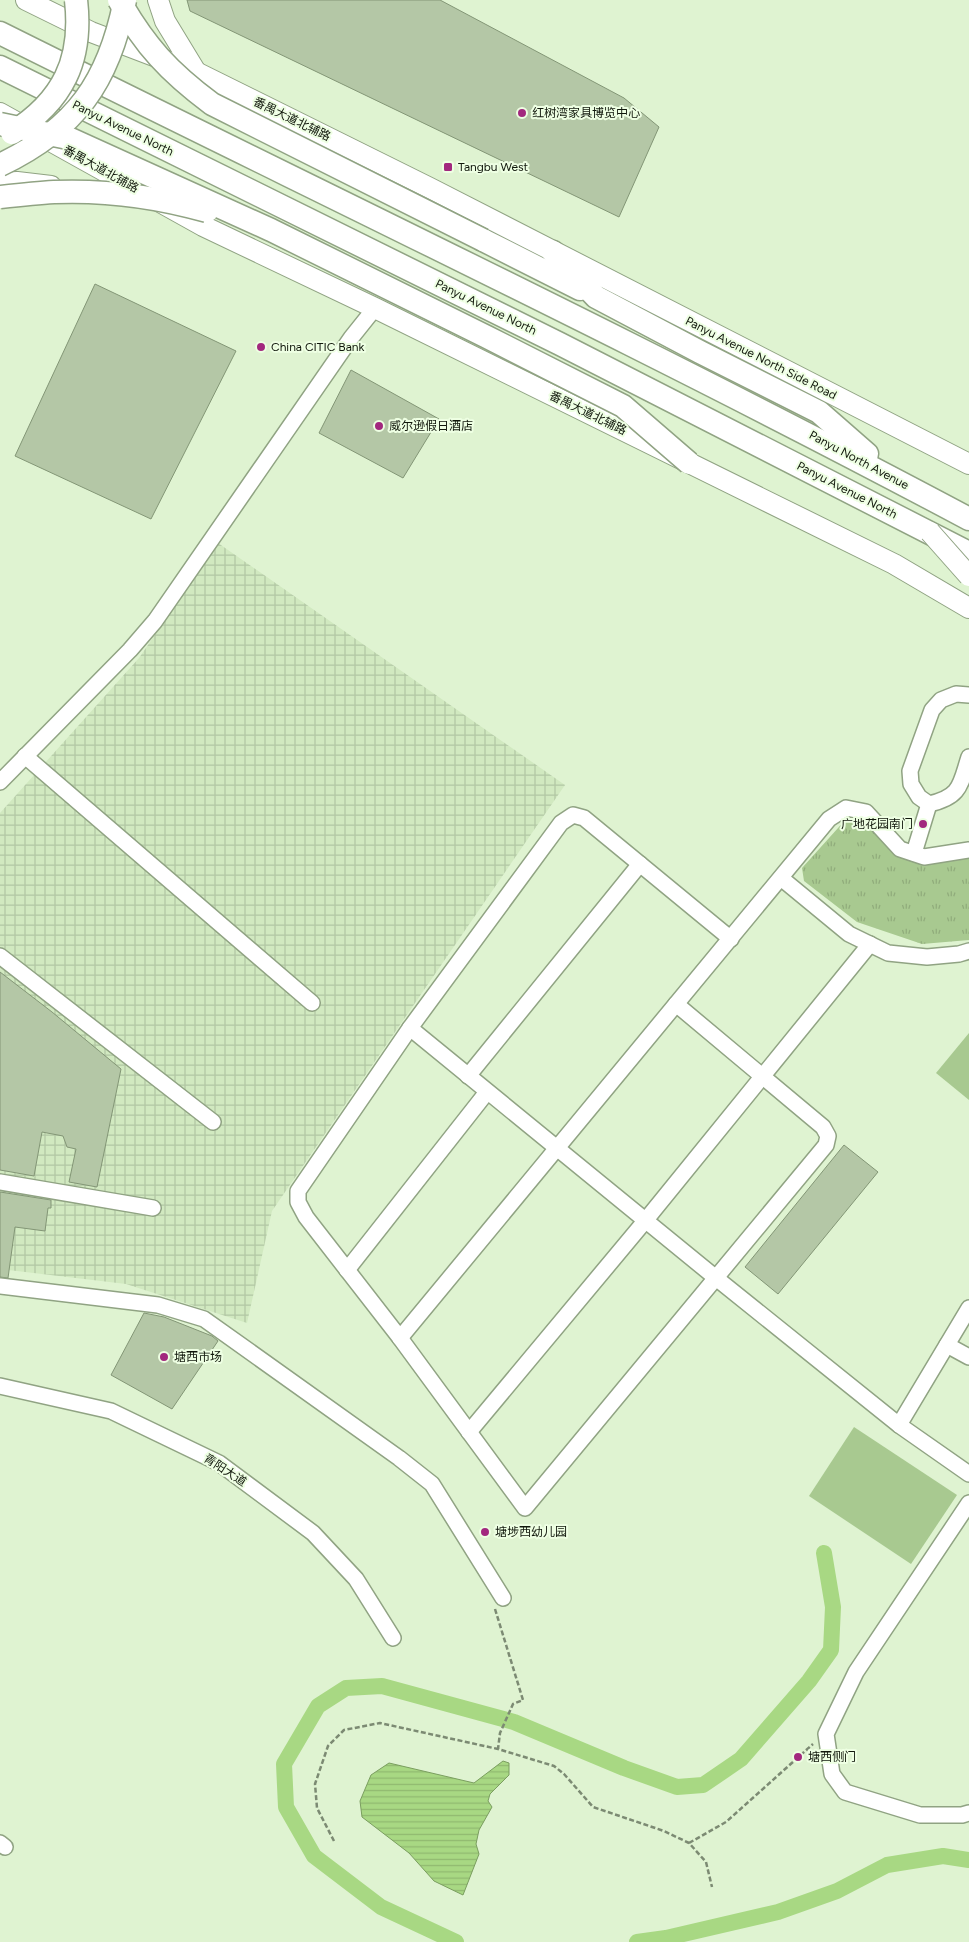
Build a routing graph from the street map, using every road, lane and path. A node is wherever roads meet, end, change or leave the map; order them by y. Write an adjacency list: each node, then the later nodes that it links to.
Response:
1 (26, 0): 8 (main road, 番禺大道北辅路)
2 (76, 0): 11 (highway, bridge)
3 (119, 0): 18 (highway, bridge)
4 (125, 0): 12 (highway, bridge)
5 (158, 0): 8 (main road)
6 (0, 33): 22 (highway, Panyu North Avenue, bridge)
7 (0, 67): 24 (highway, Panyu Avenue North, bridge)
8 (196, 72): 17 (main road, 番禺大道北辅路)
9 (0, 113): 15 (main road, 番禺大道北铺路)
10 (0, 124): 16 (highway, bridge)
11 (0, 139)
12 (0, 165)
13 (0, 183): 15 (main road)
14 (0, 197): 16 (highway, bridge)
15 (203, 226): 19 (main road, 番禺大道北辅路)
16 (271, 230): 20 (highway, bridge)
17 (553, 252): 18 (highway); 21 (main road, Panyu Avenue North Side Road)
18 (596, 297): 22 (highway)
19 (375, 308): 20 (main road, 番禺大道北辅路); 29 (street)
20 (689, 463): 27 (main road, 番禺大道北辅路)
21 (969, 464)
22 (898, 481): 23 (highway, Panyu North Avenue)
23 (969, 519)
24 (930, 532): 25 (highway, Panyu Avenue North); 26 (main road, bridge)
25 (969, 553)
26 (969, 576)
27 (969, 608)
28 (969, 695): 32 (street)
29 (26, 756): 31 (street); 41 (street)
30 (969, 757): 32 (street)
31 (0, 782)
32 (928, 804): 34 (street)
33 (969, 850): 34 (street)
34 (914, 853): 36 (street)
35 (640, 864): 37 (street); 43 (street); 44 (street)
36 (781, 878): 37 (street); 38 (street)
37 (731, 939): 42 (street)
38 (870, 944): 39 (street); 45 (street)
39 (969, 951)
40 (0, 956): 47 (street)
41 (312, 1004)
42 (676, 1004): 45 (street); 48 (street)
43 (410, 1028): 44 (street); 52 (street)
44 (468, 1076): 46 (street)
45 (763, 1077): 51 (street); 53 (street)
46 (487, 1092): 48 (street); 52 (street)
47 (213, 1122)
48 (557, 1148): 51 (street); 56 (street)
49 (0, 1182): 50 (street)
50 (153, 1208)
51 (645, 1221): 53 (street); 61 (street)
52 (348, 1270): 56 (street)
53 (716, 1278): 60 (street); 61 (street)
54 (0, 1286): 64 (street)
55 (969, 1308): 57 (street)
56 (400, 1338): 61 (street)
57 (947, 1345): 58 (street); 60 (street)
58 (969, 1357)
59 (0, 1386): 65 (street, 青阳大道)
60 (899, 1425): 62 (street)
61 (470, 1432)
62 (969, 1474)
63 (969, 1503): 66 (street)
64 (502, 1598): 67 (path)
65 (393, 1638)
66 (826, 1734): 68 (street); 70 (path)
67 (498, 1749): 69 (path); 70 (path)
68 (969, 1813)
69 (334, 1841)
70 (689, 1842): 71 (path)
71 (712, 1887)

